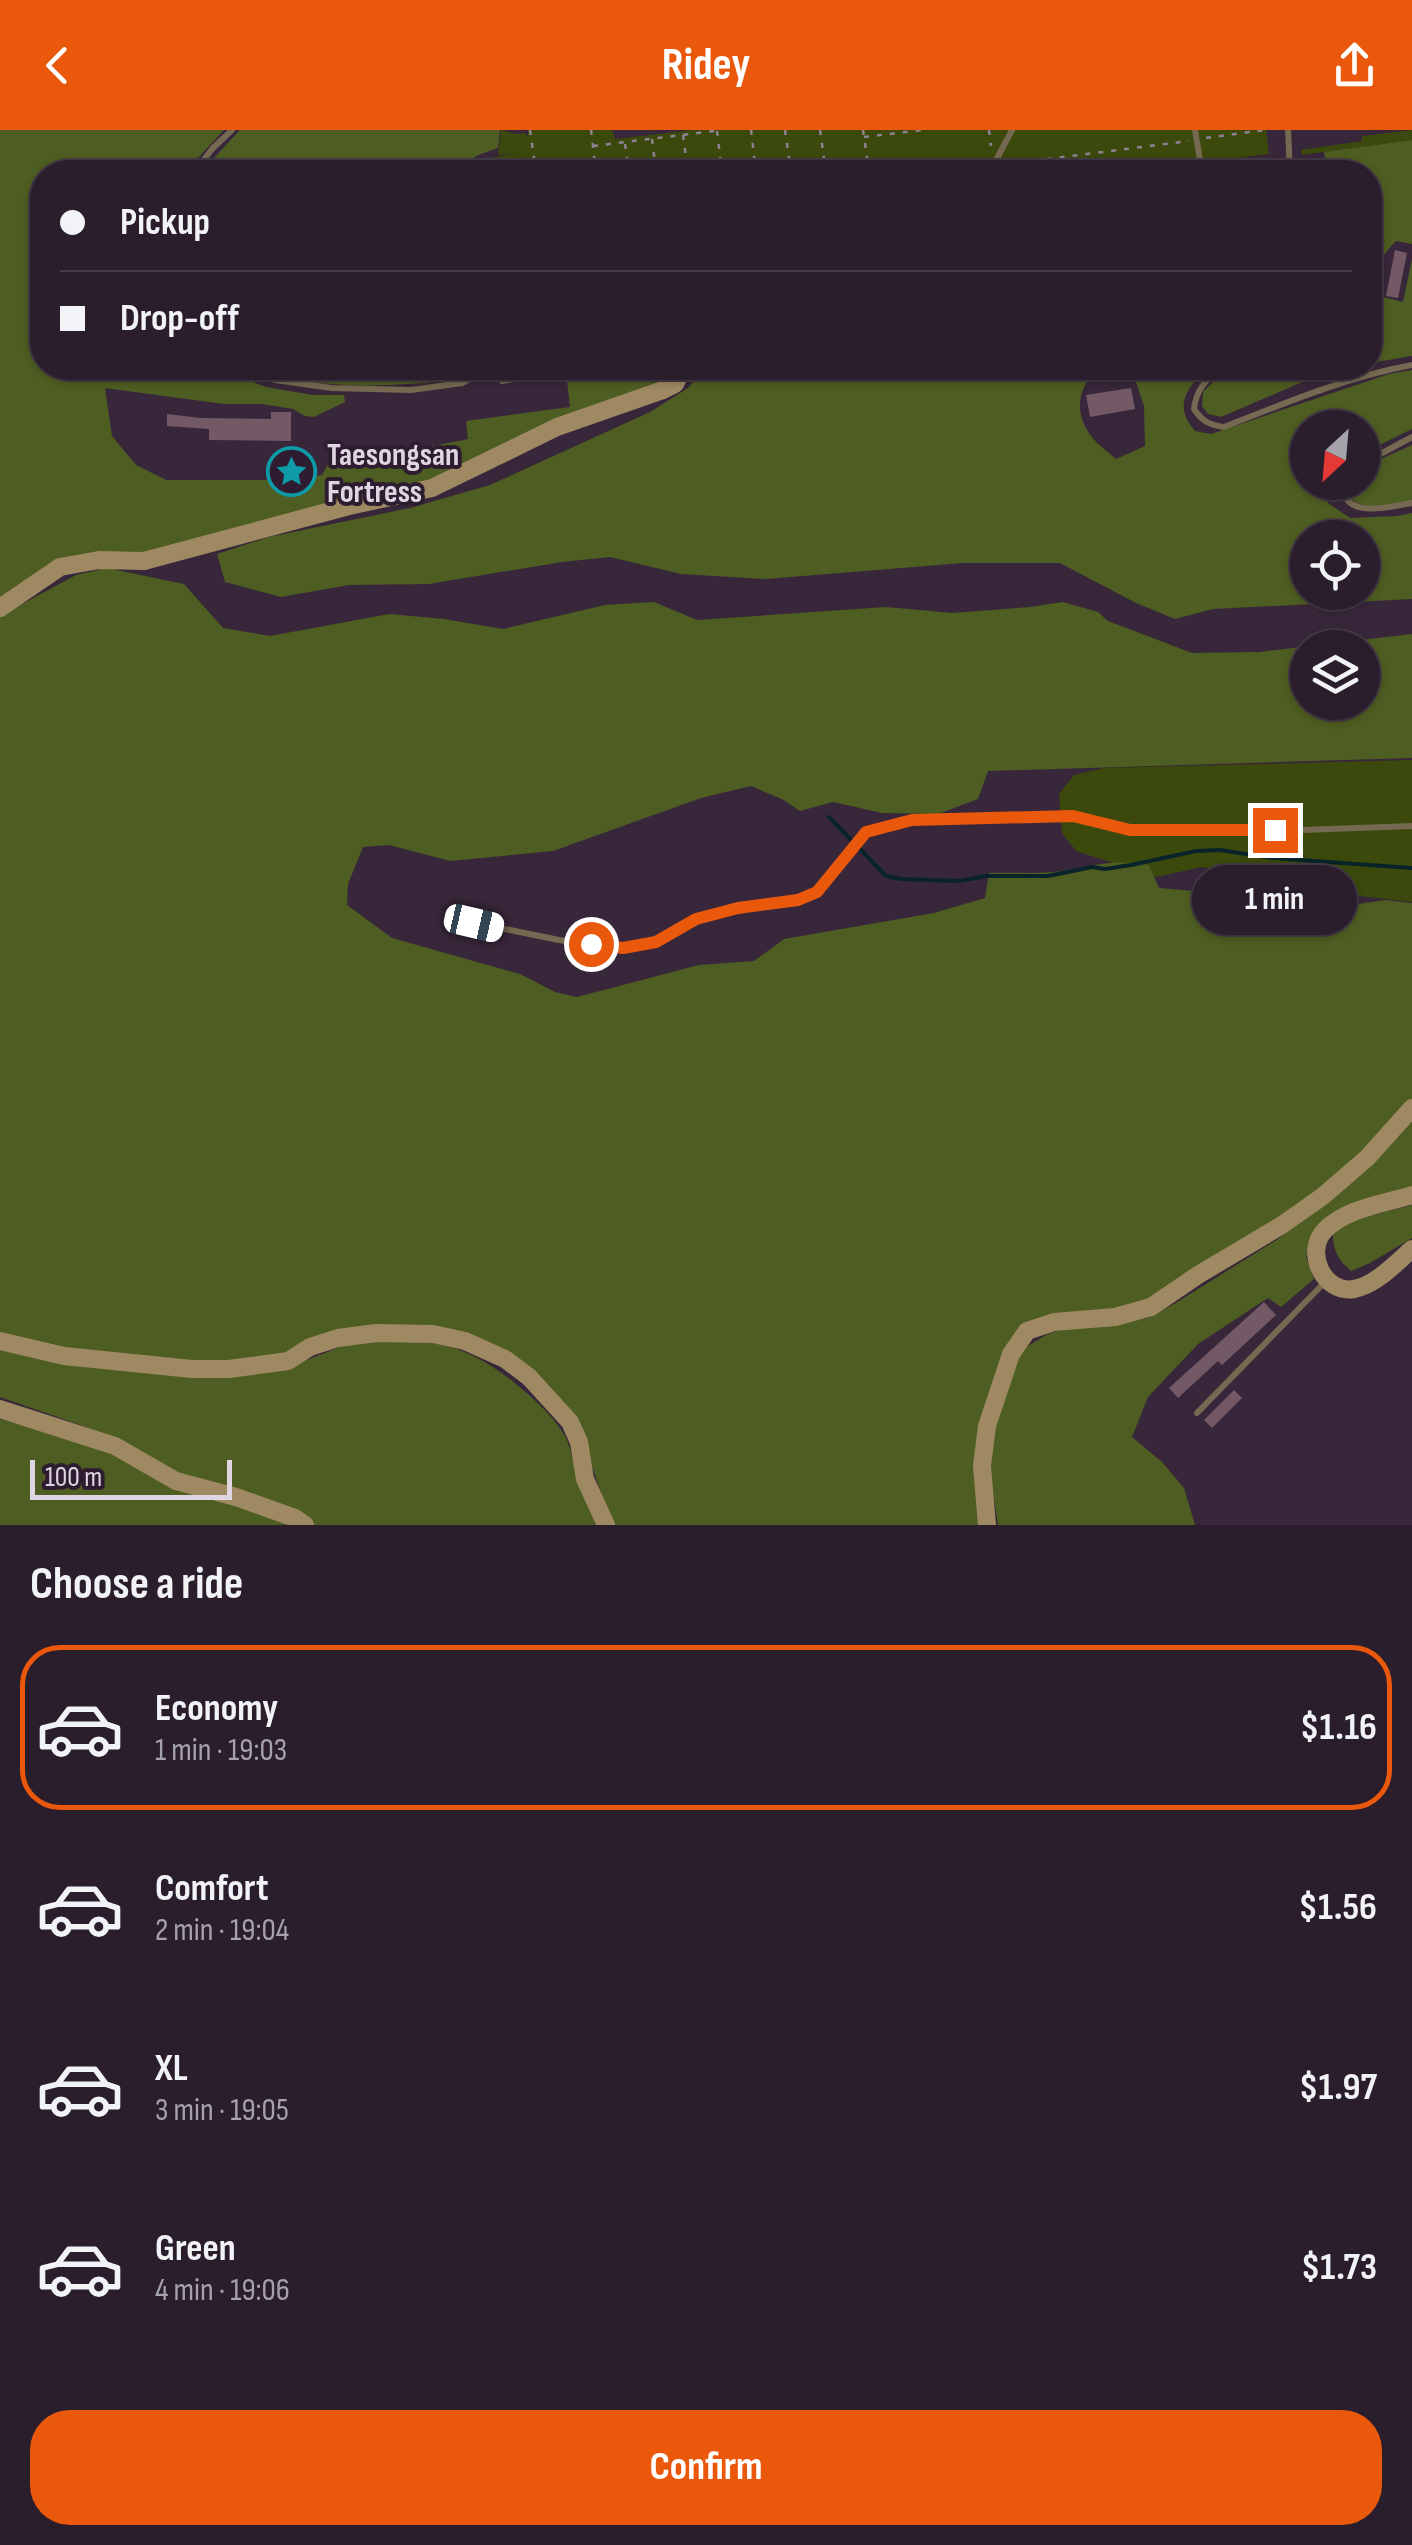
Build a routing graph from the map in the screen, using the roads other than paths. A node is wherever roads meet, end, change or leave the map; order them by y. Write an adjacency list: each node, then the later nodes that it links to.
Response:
1 (232, 130): 5 (lane)
2 (1012, 130): 6 (lane)
3 (1196, 130): 7 (lane)
4 (1288, 130): 8 (lane)
5 (204, 160)
6 (1000, 160)
7 (1200, 160)
8 (1289, 160)
9 (1412, 364): 10 (lane)
10 (1382, 370)
11 (275, 380): 12 (lane)
12 (469, 380)
13 (677, 380): 20 (street)
14 (1206, 380): 15 (lane)
15 (1350, 380)
16 (1412, 436): 17 (lane)
17 (1380, 454)
18 (1345, 500): 19 (lane)
19 (1412, 503)
20 (0, 608)
21 (1412, 826): 22 (lane)
22 (474, 923)
23 (1412, 1108): 32 (street)
24 (1412, 1195): 26 (street)
25 (1412, 1249): 26 (street)
26 (1327, 1280): 29 (lane)
27 (0, 1342): 31 (street)
28 (0, 1409): 30 (street)
29 (1197, 1413)
30 (305, 1525)
31 (606, 1525)
32 (987, 1525)

